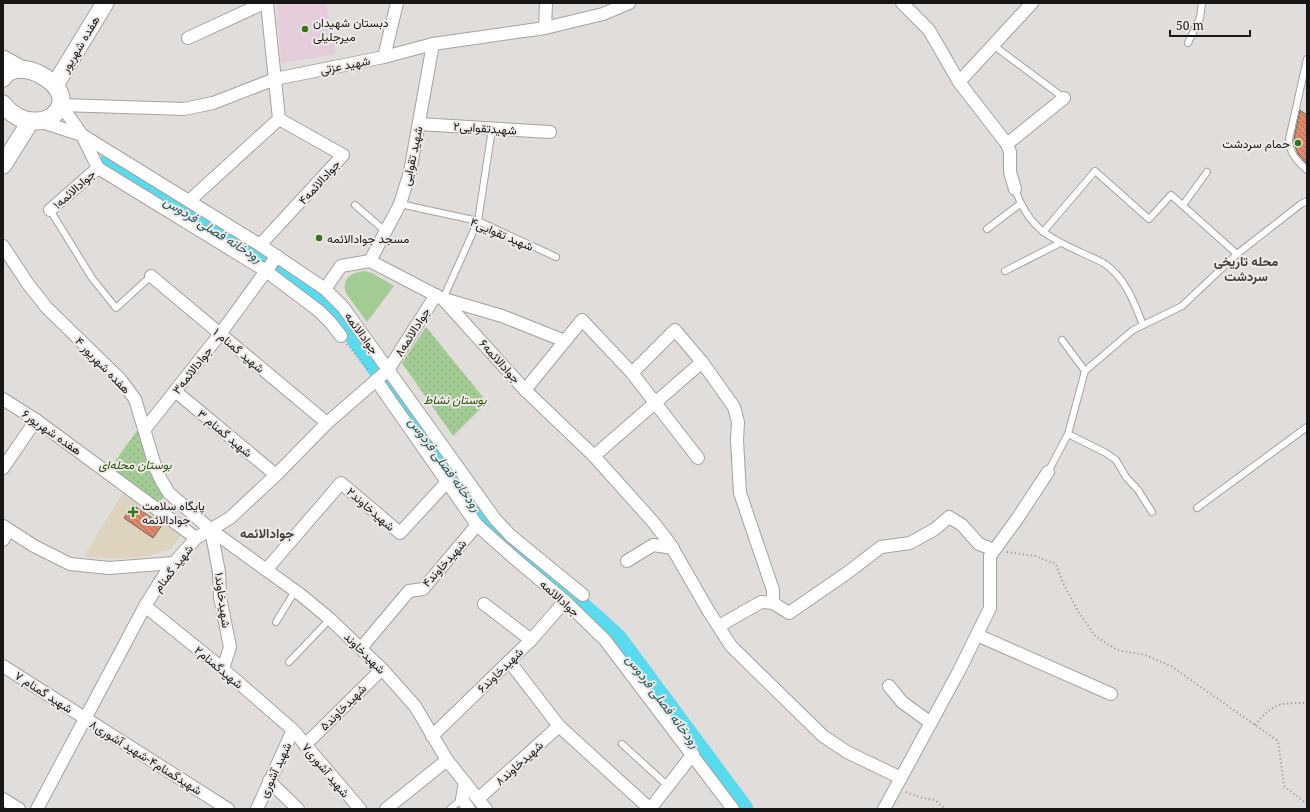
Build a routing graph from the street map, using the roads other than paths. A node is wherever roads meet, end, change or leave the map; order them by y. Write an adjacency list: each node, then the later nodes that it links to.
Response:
1 (105, 3): 19 (main road, هفده شهریور)
2 (265, 3): 10 (street); 17 (street)
3 (397, 3): 14 (street)
4 (546, 3): 9 (street)
5 (629, 3): 9 (street, شهید عزتی)
6 (902, 3): 18 (street)
7 (1032, 3): 13 (street)
8 (1202, 3): 11 (lane)
9 (545, 28): 12 (street, شهید عزتی)
10 (188, 38)
11 (1188, 43)
12 (433, 44): 14 (street, شهید عزتی); 25 (street, شهید تقوایی)
13 (993, 45): 18 (street); 20 (lane)
14 (384, 57): 17 (street, شهید عزتی)
15 (1307, 59): 32 (lane)
16 (8, 70): 19 (main road)
17 (275, 79): 21 (street, شهید عزتی); 23 (street)
18 (959, 82): 29 (street)
19 (55, 85): 21 (main road)
20 (1064, 98): 29 (street)
21 (61, 106): 24 (main road); 28 (street, جوادالائمه)
22 (5, 108): 24 (main road)
23 (279, 119): 35 (street); 47 (street, جوادالائمه۴)
24 (35, 121): 28 (street, جوادالائمه); 30 (main road)
25 (419, 124): 26 (street, شهیدتقوایی۲); 37 (street, شهید تقوایی)
26 (492, 129): 27 (street, شهیدتقوایی۲); 42 (lane)
27 (550, 132)
28 (82, 135): 31 (street, جوادالائمه); 35 (street, جوادالائمه)
29 (1007, 144): 34 (street)
30 (3, 165)
31 (98, 168): 41 (street, جوادالائمه۱); 53 (street, جوادالائمه)
32 (1307, 170)
33 (1207, 172): 40 (lane)
34 (1015, 188): 38 (lane)
35 (189, 201): 47 (street, جوادالائمه)
36 (1307, 201): 49 (lane)
37 (400, 204): 42 (lane, شهید تقوایی۴); 44 (street, شهید تقوایی)
38 (1020, 204): 43 (lane); 45 (lane)
39 (355, 205): 44 (lane)
40 (1183, 206): 45 (lane); 49 (lane)
41 (50, 210): 55 (lane)
42 (478, 221): 51 (lane, شهید تقوایی۴); 57 (lane)
43 (987, 229)
44 (385, 232): 52 (street, شهید تقوایی)
45 (1043, 232): 46 (lane)
46 (1060, 242): 54 (lane); 58 (lane)
47 (260, 245): 50 (street, جوادالائمه)
48 (3, 246): 75 (street, هفده شهریور ۴)
49 (1237, 254): 58 (lane)
50 (277, 256): 53 (street, جوادالائمه۳); 56 (street, جوادالائمه)
51 (556, 257)
52 (370, 261): 56 (street); 57 (street, جوادالائمه۶)
53 (266, 271): 59 (street, جوادالائمه۳); 60 (street, جوادالائمه)
54 (1005, 272)
55 (151, 276): 59 (street, شهید گمنام ۱)
56 (325, 289): 64 (street, جوادالائمه)
57 (440, 297): 62 (street); 64 (street, جوادالائمه۸); 68 (street, جوادالائمه۶)
58 (1142, 325): 65 (lane)
59 (220, 334): 69 (street, جوادالائمه۳); 73 (street, شهید گمنام ۱)
60 (341, 336)
61 (1062, 340): 65 (lane)
62 (564, 341): 66 (street); 68 (street)
63 (702, 362): 66 (street); 71 (street); 97 (street)
64 (388, 370): 67 (street, جوادالائمه۸); 95 (street, جوادالائمه)
65 (1085, 371): 76 (lane)
66 (632, 373): 71 (street)
67 (376, 380): 73 (street, شهید گمنام); 82 (street, جوادالائمه)
68 (525, 390): 77 (street, جوادالائمه۶)
69 (175, 391): 75 (street, جوادالائمه۳); 81 (street, شهید گمنام ۳)
70 (3, 399): 72 (street, هفده شهریور۶)
71 (654, 402): 77 (street); 78 (street)
72 (36, 420): 79 (street); 88 (street, هفده شهریور۶)
73 (327, 423): 81 (street, شهید گمنام)
74 (1307, 427): 83 (lane)
75 (145, 429): 86 (street, هفده شهریور ۴)
76 (1068, 434): 80 (lane); 84 (lane)
77 (594, 456): 89 (street, جوادالائمه۶)
78 (698, 458)
79 (3, 468)
80 (1048, 472): 90 (street)
81 (276, 475): 86 (street, شهید گمنام)
82 (447, 482): 85 (street, جوادالائمه); 93 (street, شهیدخاوند۲)
83 (1197, 508)
84 (1152, 512)
85 (477, 525): 96 (street, جوادالائمه); 105 (street, شهیدخاوند۴)
86 (211, 530): 88 (street, شهید گمنام); 93 (street, شهیدخاوند); 109 (street, شهیدخاوند۱)
87 (4, 534): 92 (street)
88 (196, 538): 92 (street, شهید گمنام)
89 (673, 548): 91 (street); 102 (street, جوادالائمه۶)
90 (994, 550): 97 (street); 103 (street)
91 (627, 561)
92 (171, 567): 99 (street, شهید گمنام)
93 (266, 570): 94 (street, شهیدخاوند)
94 (295, 591): 100 (street, شهیدخاوند); 101 (lane)
95 (583, 595)
96 (565, 601): 104 (street, شهیدخاوند۶); 120 (street, جوادالائمه)
97 (773, 603): 102 (street)
98 (484, 604): 104 (street)
99 (145, 606): 109 (street, شهیدگمنام۲); 113 (street, شهید گمنام)
100 (330, 619): 105 (street, شهیدخاوند); 107 (lane)
101 (276, 622)
102 (719, 626): 123 (street, جوادالائمه۶)
103 (977, 635): 112 (street); 114 (street)
104 (531, 640): 106 (street, شهیدخاوند۶)
105 (361, 648): 110 (street, شهیدخاوند)
106 (509, 661): 115 (street); 117 (street, شهیدخاوند۶)
107 (289, 662)
108 (3, 666): 113 (street, شهید گمنام ۷)
109 (222, 669): 116 (street, شهیدگمنام۲)
110 (382, 669): 117 (street, شهیدخاوند); 119 (street, شهیدخاوند۵)
111 (889, 686): 114 (street)
112 (1111, 694)
113 (85, 719): 130 (street, شهید گمنام); 131 (street, شهیدگمنام۴-شهید آشوری۸)
114 (931, 723): 123 (street)
115 (559, 726): 125 (street, شهیدخاوند۸); 138 (street)
116 (292, 730): 119 (street, شهید آشوری۷); 122 (street, شهید آشوری)
117 (432, 736): 121 (street, شهیدخاوند)
118 (622, 744): 124 (lane)
119 (305, 745): 134 (street, شهید آشوری۷)
120 (693, 754): 124 (street); 128 (street, جوادالائمه)
121 (447, 760): 125 (street, شهیدخاوند); 135 (street)
122 (269, 781): 132 (street, شهید آشوری); 133 (street)
123 (899, 783): 139 (street)
124 (668, 786): 138 (street)
125 (472, 790): 127 (street); 137 (street, شهیدخاوند)
126 (3, 799): 129 (street)
127 (465, 804): 136 (lane)
128 (730, 804)
129 (19, 809)
130 (37, 809)
131 (228, 809)
132 (256, 809)
133 (298, 809)
134 (360, 809)
135 (386, 809)
136 (450, 809)
137 (486, 809)
138 (650, 809)
139 (884, 809)

